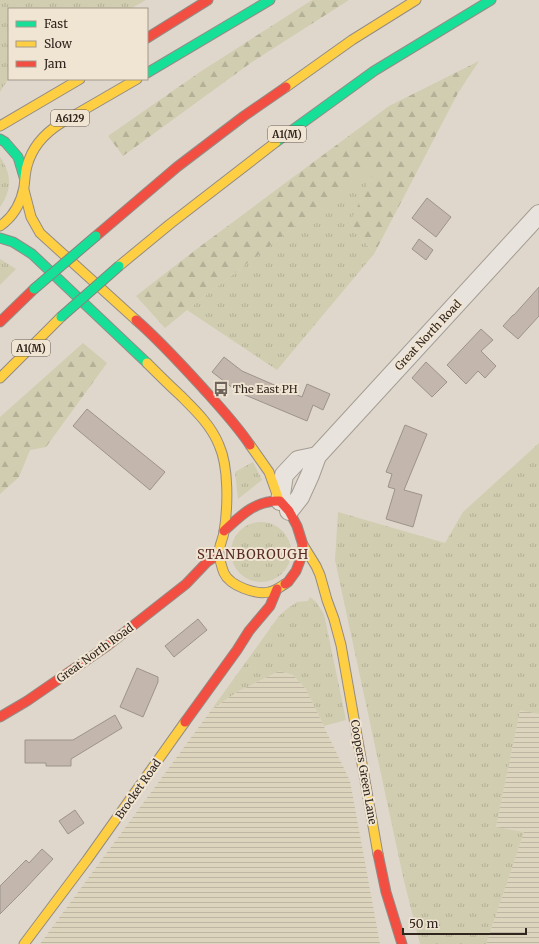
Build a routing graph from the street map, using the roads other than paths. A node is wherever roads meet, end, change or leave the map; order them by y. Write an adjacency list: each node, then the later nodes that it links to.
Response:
1 (208, 0): 5 (main road)
2 (270, 0): 6 (main road)
3 (416, 0): 16 (main road, bridge)
4 (494, 1): 17 (main road, A1(M), bridge)
5 (148, 37)
6 (148, 72)
7 (78, 80): 9 (main road, A6129)
8 (135, 80): 11 (main road, A6129)
9 (0, 126)
10 (0, 139): 11 (main road)
11 (24, 177): 12 (main road)
12 (24, 190): 14 (main road); 18 (main road)
13 (539, 214): 18 (street, Great North Road)
14 (0, 226)
15 (0, 238): 19 (main road)
16 (0, 322)
17 (0, 378)
18 (283, 504): 19 (main road); 20 (main road)
19 (224, 531): 21 (main road)
20 (303, 545): 24 (main road); 30 (main road, Coopers Green Lane)
21 (219, 554): 22 (main road); 26 (main road, Great North Road)
22 (230, 580): 23 (main road); 28 (main road)
23 (216, 581)
24 (288, 582): 27 (main road); 28 (main road)
25 (199, 583): 26 (main road)
26 (186, 584): 33 (main road, Great North Road)
27 (300, 585)
28 (277, 589): 32 (main road, Brocket Road)
29 (315, 592): 30 (main road)
30 (327, 600): 35 (main road, Coopers Green Lane)
31 (250, 616): 32 (main road, Brocket Road)
32 (249, 631): 34 (main road, Brocket Road)
33 (0, 717)
34 (24, 944)
35 (402, 944)

